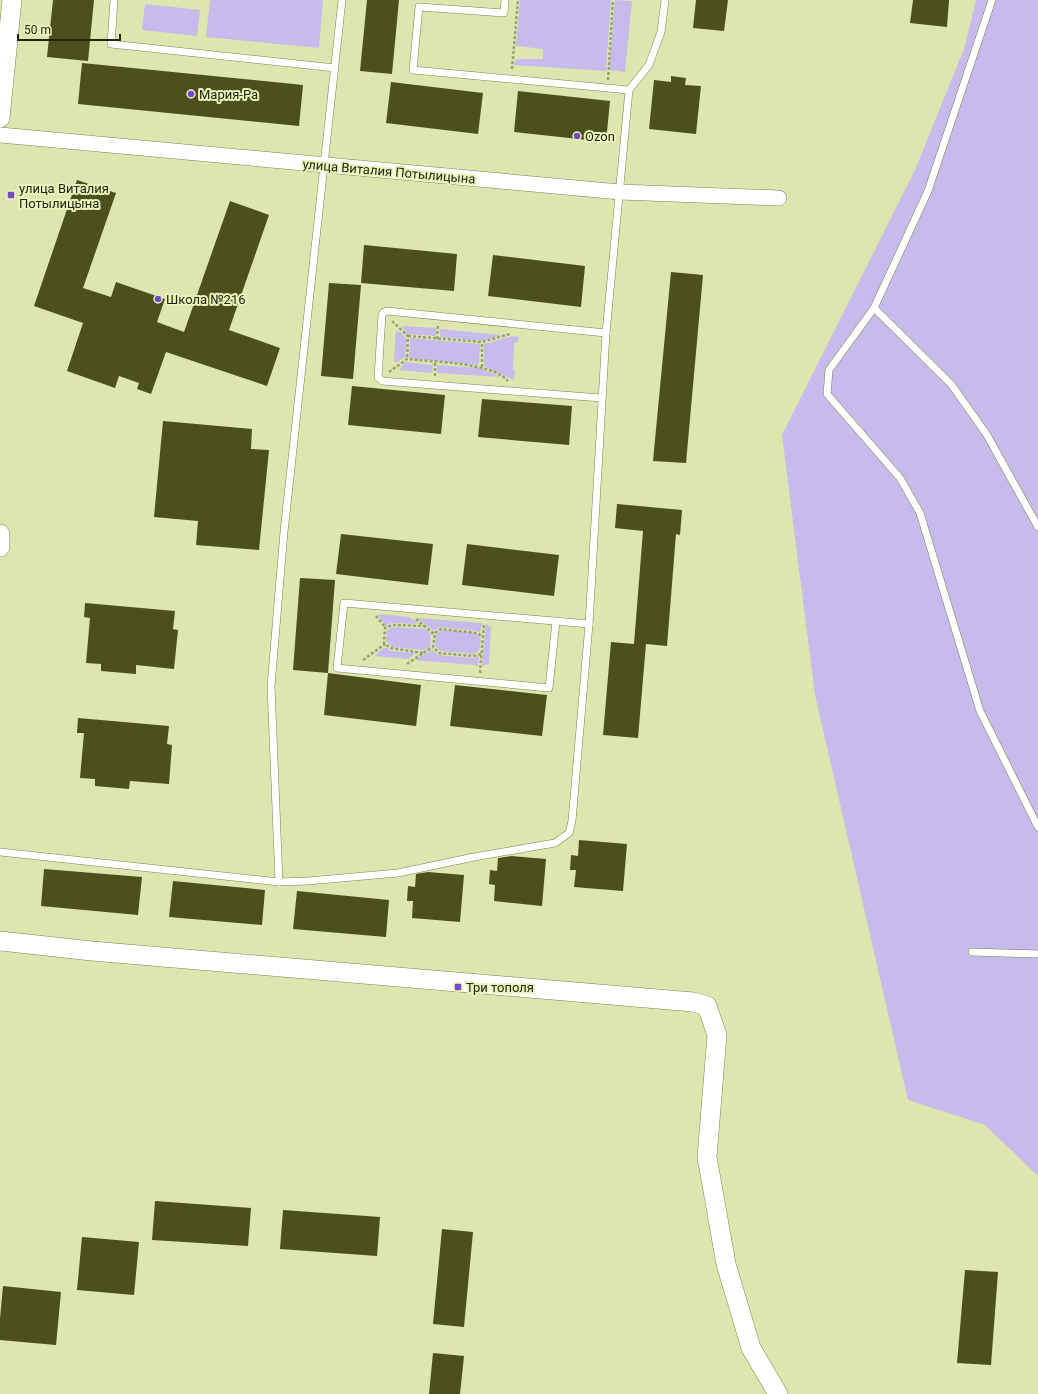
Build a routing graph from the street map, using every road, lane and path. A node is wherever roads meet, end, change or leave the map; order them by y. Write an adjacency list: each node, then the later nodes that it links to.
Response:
1 (12, 0): 9 (street)
2 (114, 0): 10 (lane)
3 (342, 0): 10 (lane)
4 (505, 0): 11 (lane)
5 (518, 0): 11 (path)
6 (613, 0): 12 (path)
7 (665, 0): 13 (lane)
8 (992, 0): 19 (lane)
9 (3, 42): 14 (street)
10 (336, 68): 16 (lane)
11 (512, 79): 12 (lane)
12 (608, 88): 13 (lane)
13 (629, 90): 17 (lane)
14 (0, 118)
15 (0, 135): 16 (street, улица Виталия Потылицына)
16 (324, 165): 17 (street, улица Виталия Потылицына); 49 (lane)
17 (620, 192): 18 (street, улица Виталия Потылицына); 22 (lane)
18 (779, 198)
19 (874, 308): 30 (lane); 47 (lane)
20 (383, 313): 21 (lane); 23 (path); 27 (lane)
21 (532, 326): 22 (lane); 24 (path)
22 (606, 334): 29 (lane)
23 (408, 336): 24 (path); 25 (path)
24 (482, 342): 26 (path)
25 (407, 359): 26 (path); 27 (path)
26 (482, 367): 28 (path)
27 (379, 379): 28 (lane)
28 (517, 392): 29 (lane)
29 (601, 398): 36 (lane)
30 (1038, 527)
31 (0, 534): 32 (street)
32 (0, 547)
33 (410, 609): 34 (lane); 37 (path); 44 (lane)
34 (485, 615): 35 (lane); 39 (path)
35 (556, 622): 36 (lane); 46 (lane)
36 (590, 624): 49 (lane)
37 (424, 626): 38 (path); 40 (path)
38 (435, 634): 39 (path); 41 (path)
39 (483, 637): 43 (path)
40 (385, 644): 42 (path); 44 (path)
41 (433, 648): 42 (path); 43 (path)
42 (423, 652): 45 (path)
43 (481, 654): 46 (path)
44 (349, 669): 45 (lane)
45 (397, 674): 46 (lane)
46 (479, 682)
47 (1038, 827)
48 (0, 852): 49 (lane)
49 (279, 882)
50 (0, 941): 53 (street)
51 (972, 952): 52 (lane)
52 (1038, 954)
53 (778, 1394)

